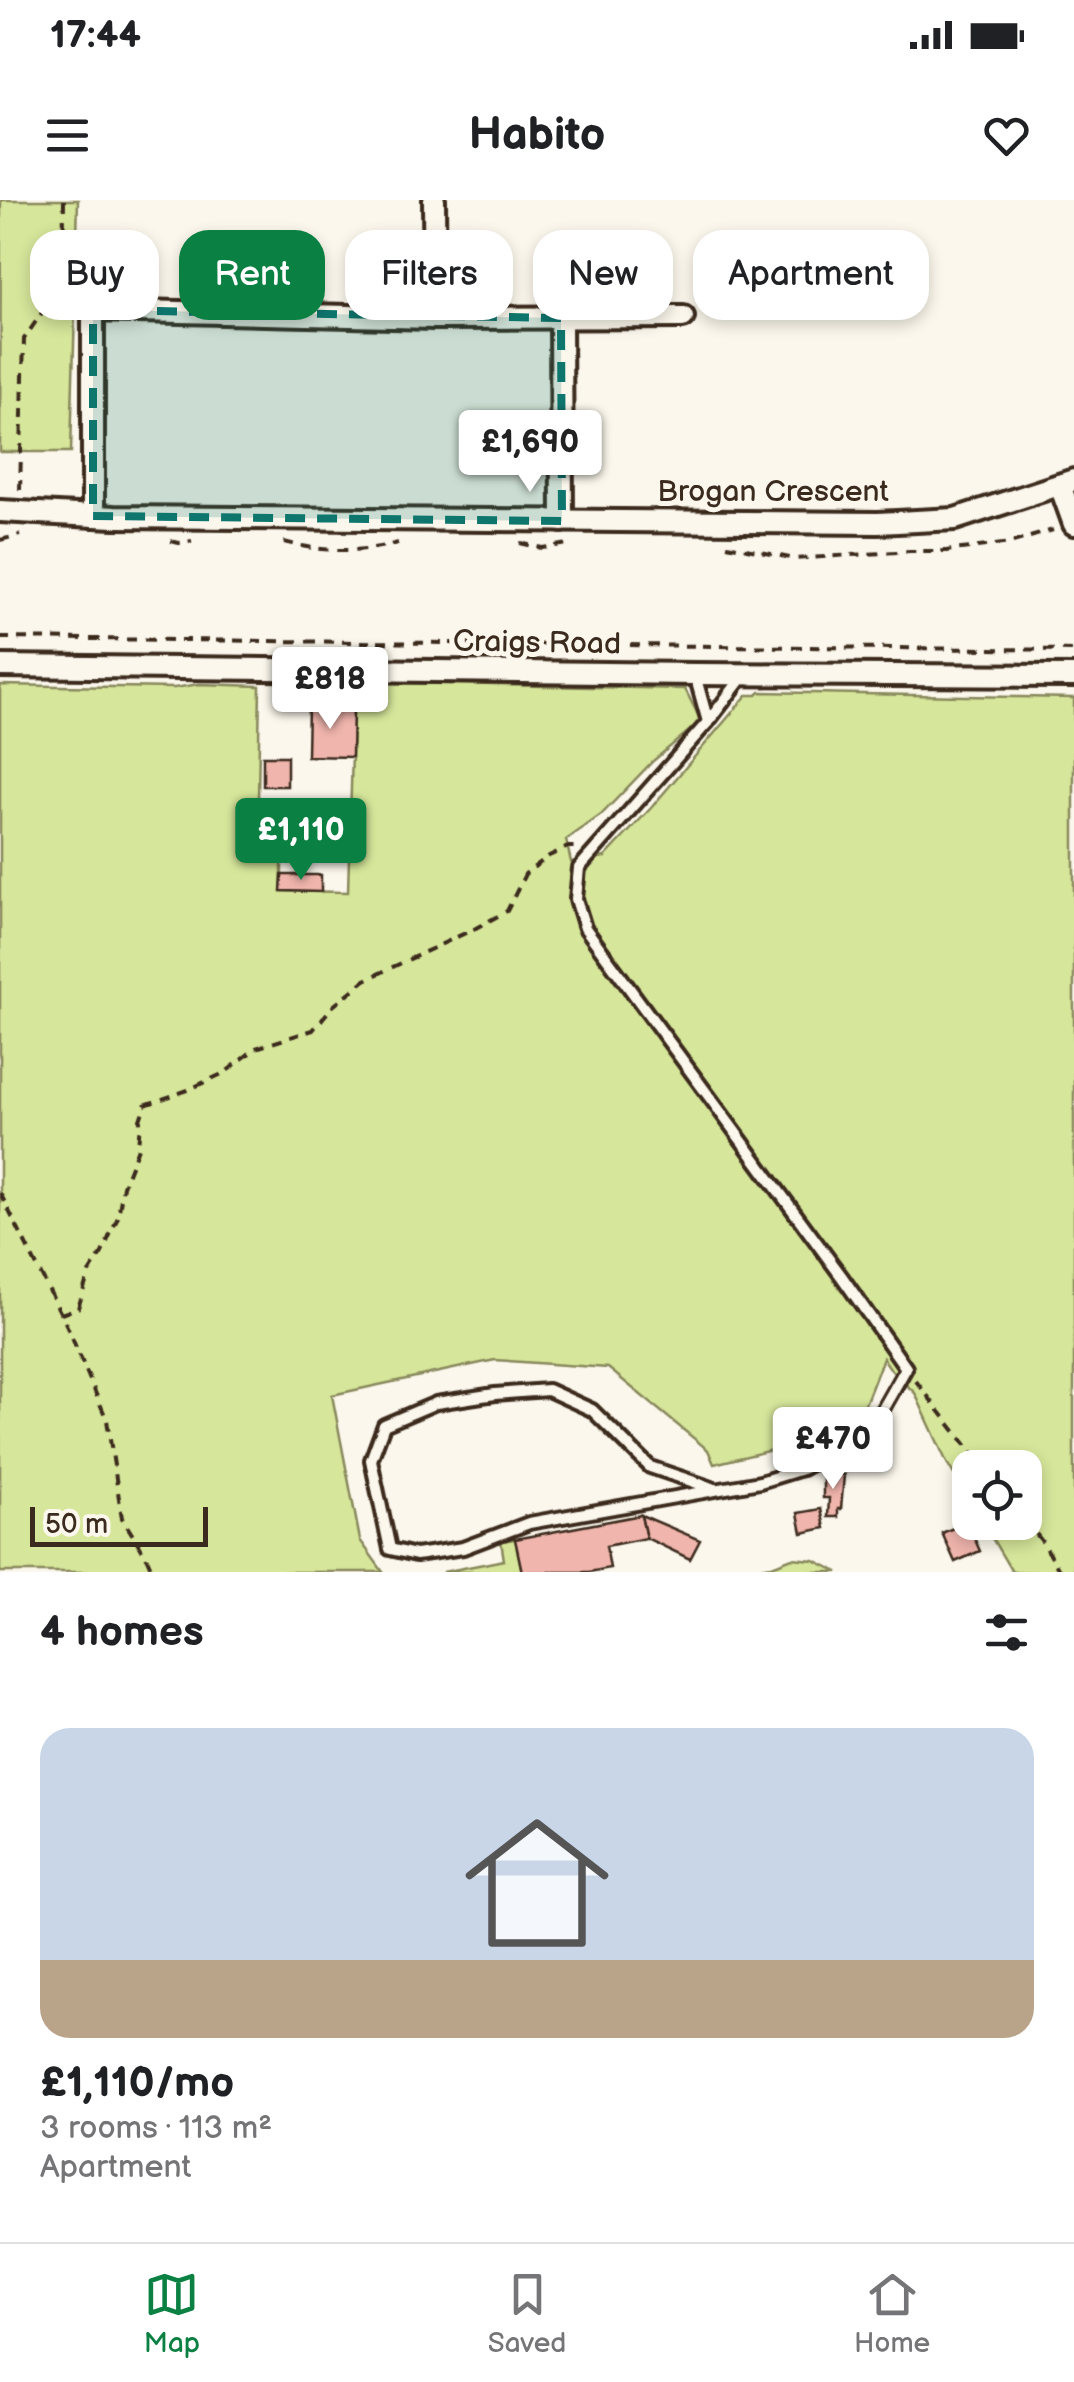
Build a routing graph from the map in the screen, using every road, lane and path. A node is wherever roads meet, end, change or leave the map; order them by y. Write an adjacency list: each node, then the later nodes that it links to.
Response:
1 (64, 200): 3 (path)
2 (434, 200): 4 (street)
3 (64, 230)
4 (434, 230)
5 (159, 312): 6 (street)
6 (345, 316)
7 (673, 317): 8 (street)
8 (683, 317)
9 (37, 320): 13 (path)
10 (93, 320): 14 (street)
11 (561, 320): 15 (street)
12 (1067, 482): 15 (street, Brogan Crescent); 16 (street)
13 (10, 511): 14 (street, Brogan Crescent)
14 (92, 516): 15 (street, Brogan Crescent)
15 (562, 520)
16 (1074, 524)
17 (0, 638): 18 (path)
18 (1074, 650)
19 (0, 666): 20 (street, Craigs Road)
20 (695, 674): 21 (street, Craigs Road); 23 (lane)
21 (744, 674): 22 (street, Craigs Road); 23 (lane)
22 (1074, 676)
23 (708, 722): 24 (lane)
24 (600, 844): 26 (path); 27 (lane)
25 (0, 1193): 26 (path)
26 (61, 1314): 31 (path)
27 (906, 1368): 28 (path); 29 (lane)
28 (970, 1450)
29 (715, 1489): 29 (lane)
30 (1041, 1540): 32 (path)
31 (153, 1572)
32 (1060, 1572)

